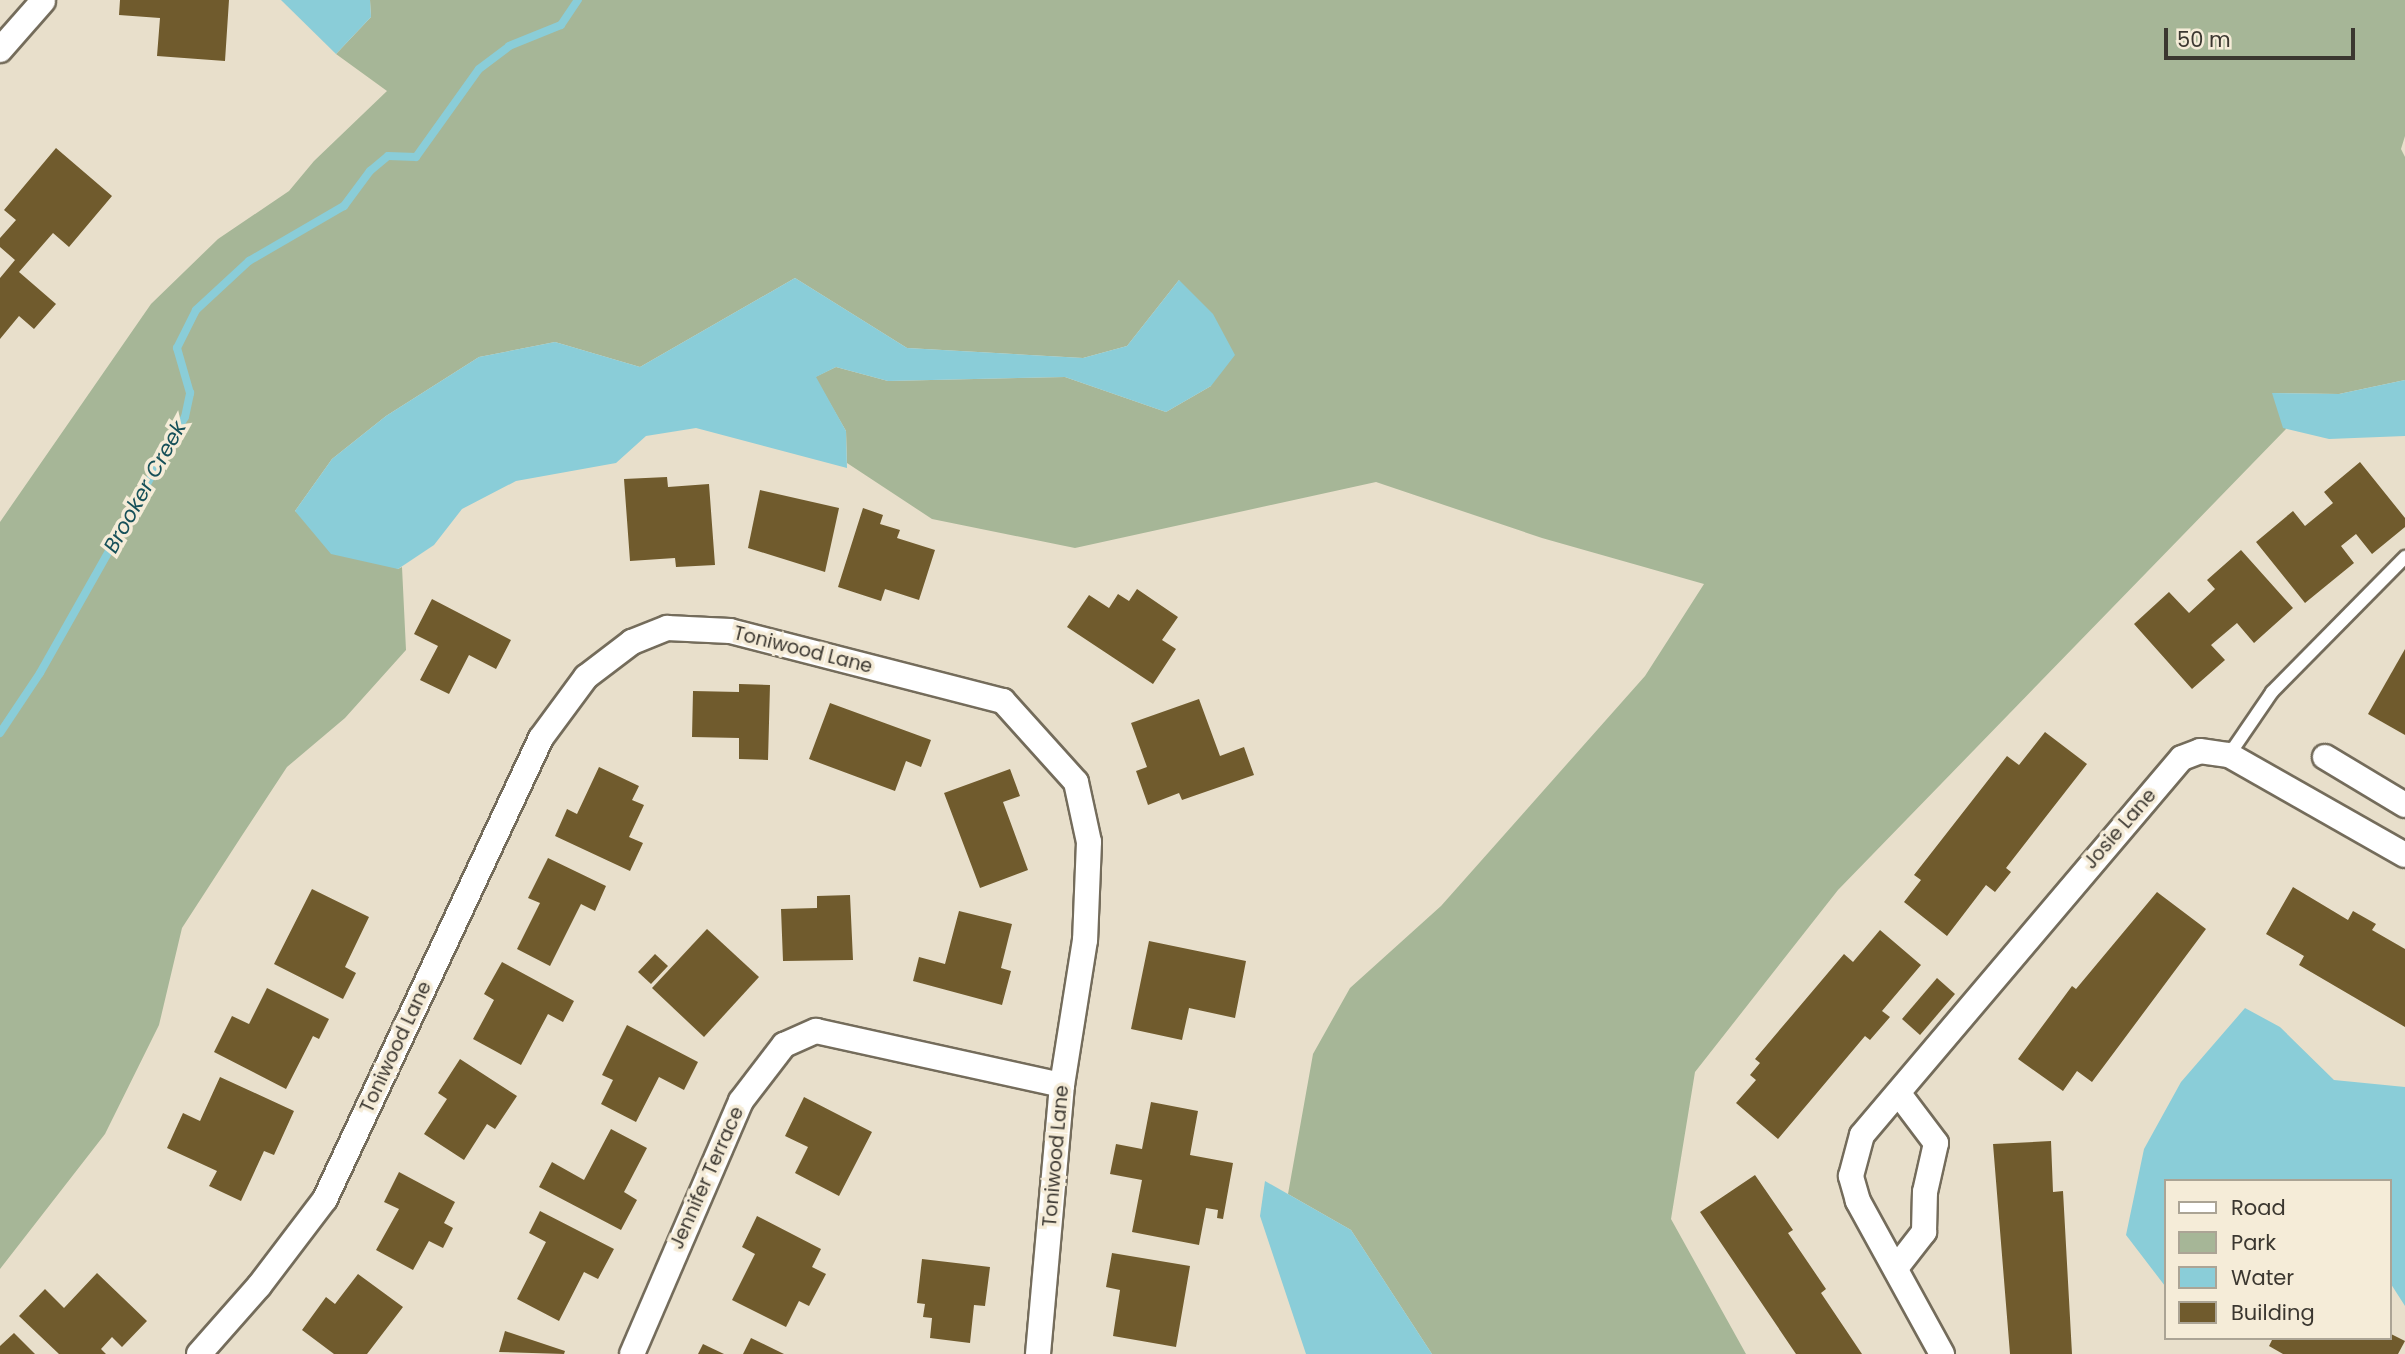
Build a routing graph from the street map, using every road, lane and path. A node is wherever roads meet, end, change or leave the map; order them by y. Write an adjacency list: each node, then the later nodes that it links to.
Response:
1 (43, 1): 2 (street)
2 (0, 50)
3 (2405, 557): 4 (lane)
4 (2229, 755): 7 (street, Josie Lane); 9 (street, Josie Lane)
5 (2325, 757): 6 (street)
6 (2405, 805)
7 (2405, 855)
8 (1062, 1085): 11 (street, Toniwood Lane); 12 (street, Jennifer Terrace); 13 (street, Toniwood Lane)
9 (1899, 1094): 10 (street); 10 (street, Josie Lane)
10 (1896, 1268): 14 (street, Josie Lane)
11 (199, 1354)
12 (632, 1354)
13 (1038, 1354)
14 (1942, 1354)

